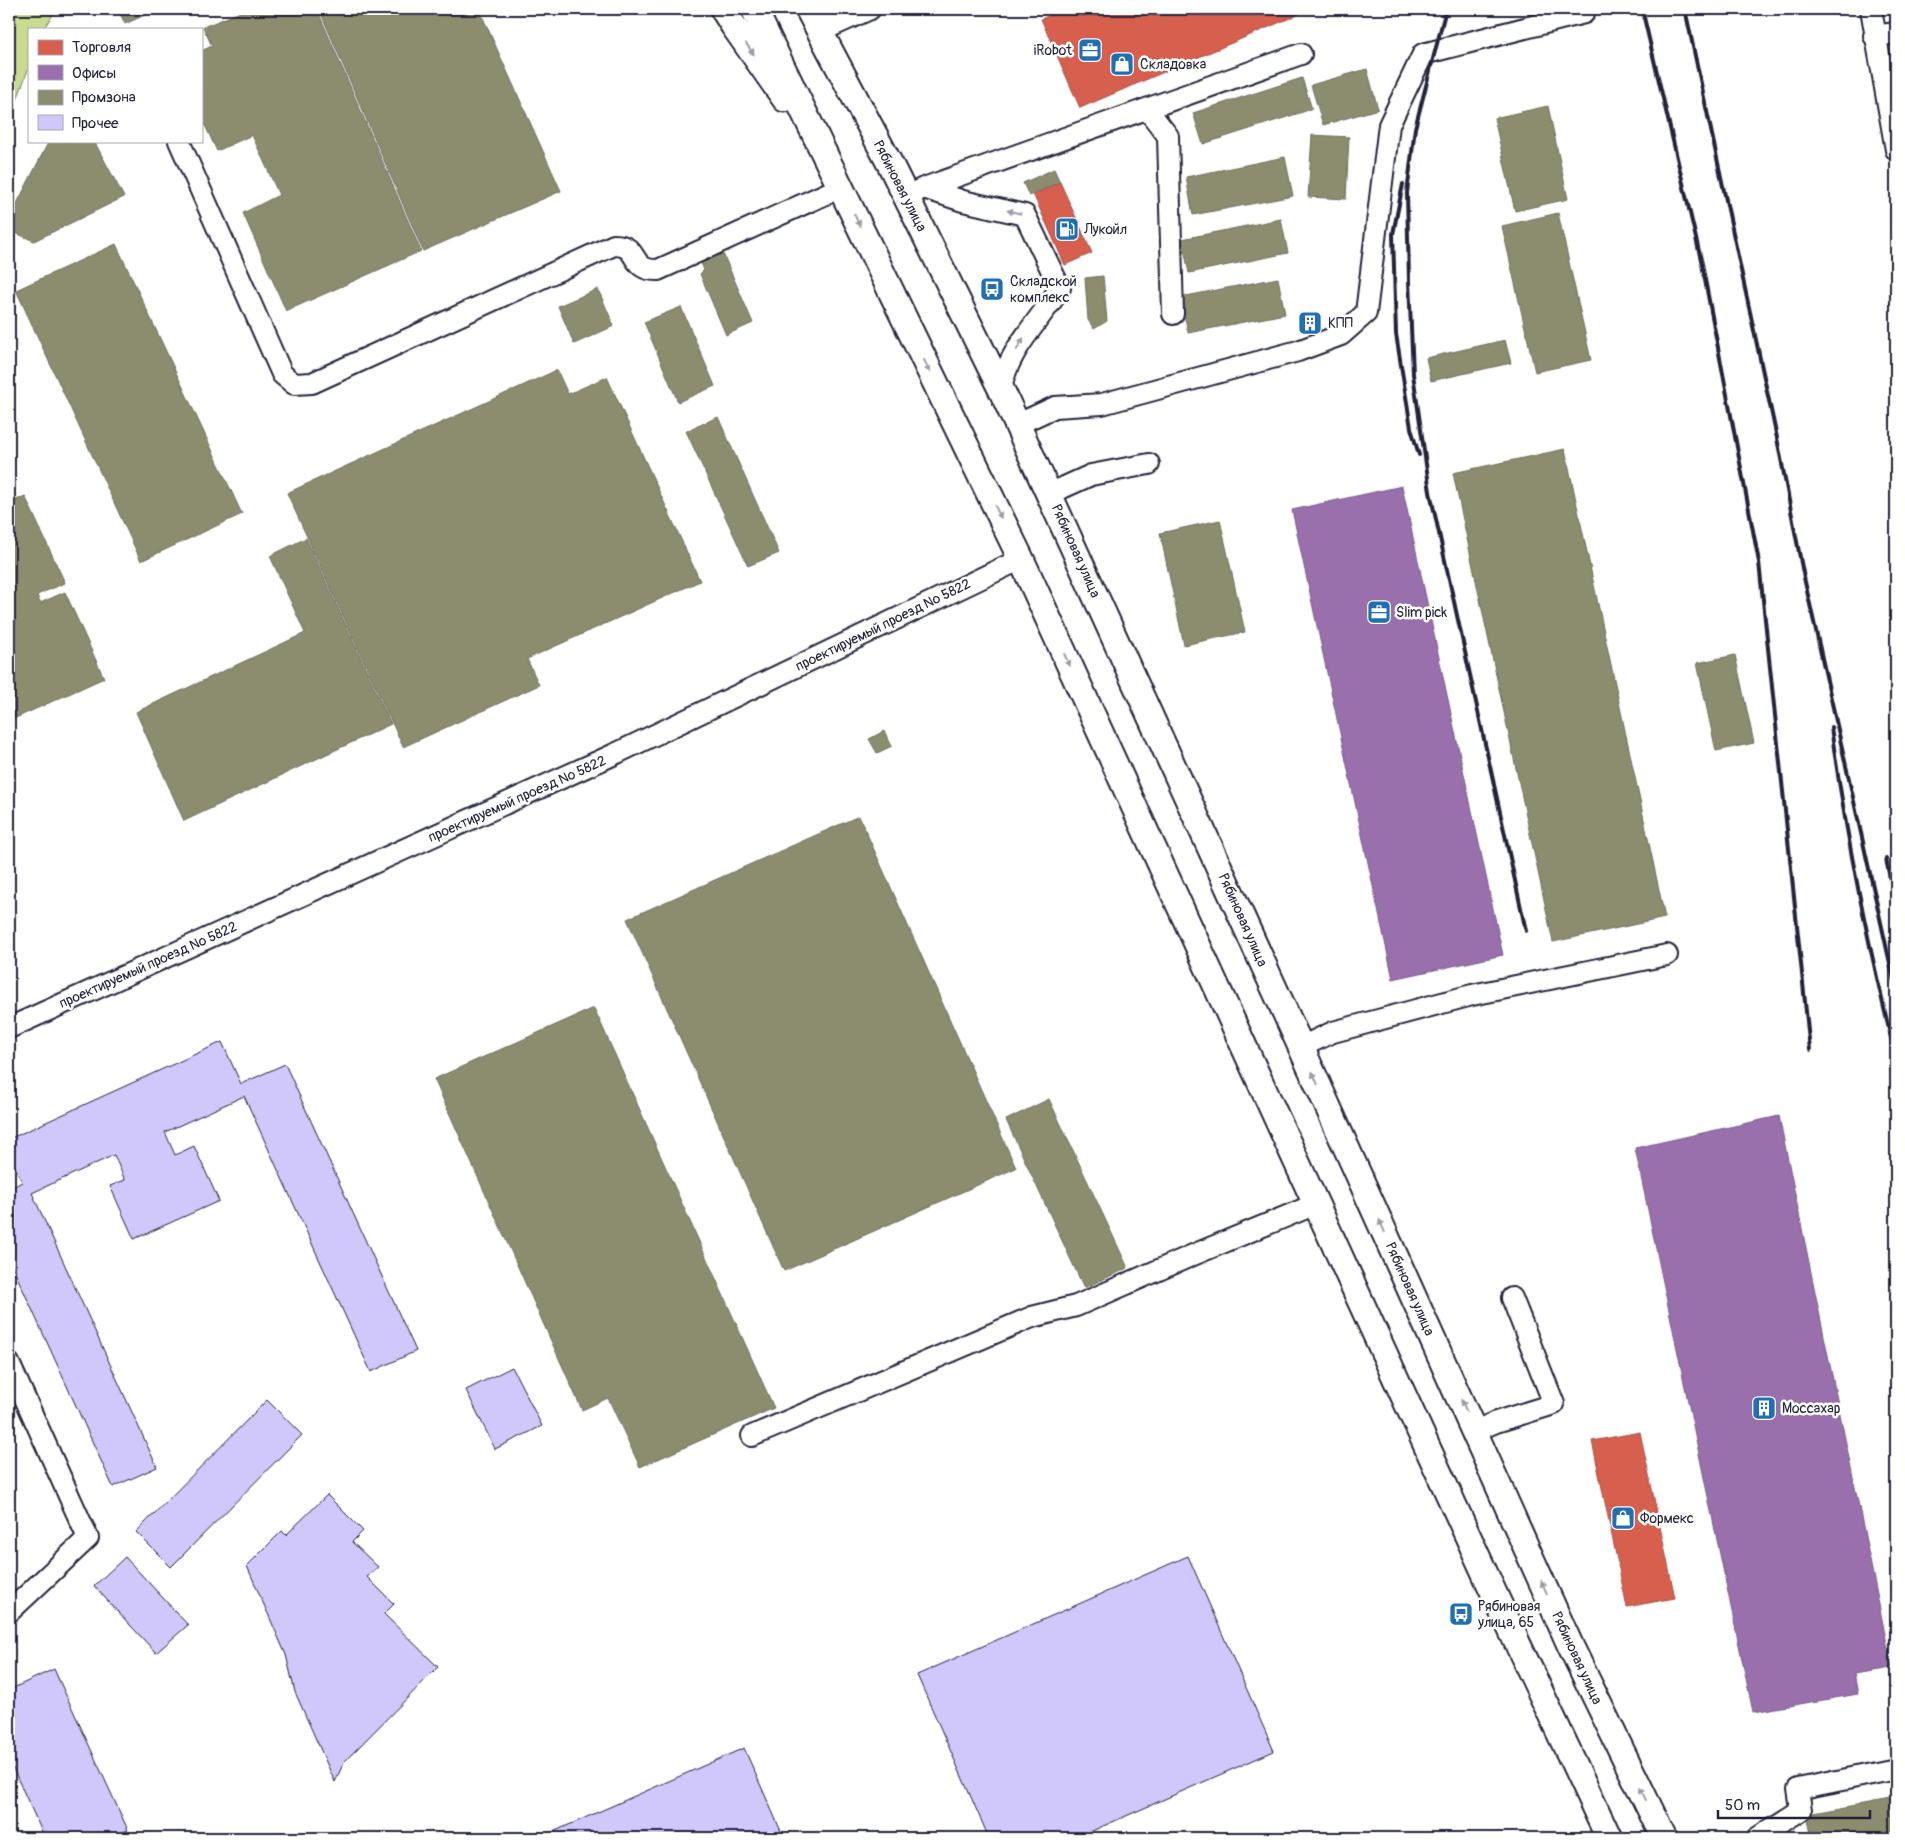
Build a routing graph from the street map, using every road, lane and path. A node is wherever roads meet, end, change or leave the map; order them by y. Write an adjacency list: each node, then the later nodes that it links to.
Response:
1 (723, 9): 13 (main road, one-way to 13)
2 (754, 9): 13 (main road)
3 (870, 9): 6 (lane)
4 (1582, 9): 18 (lane)
5 (1870, 9): 8 (lane)
6 (826, 13): 15 (main road, Рябиновая улица)
7 (1896, 33): 8 (lane)
8 (1874, 36): 12 (lane)
9 (1301, 54): 10 (lane)
10 (1148, 109): 15 (lane); 16 (lane)
11 (179, 142): 14 (lane)
12 (1896, 150)
13 (828, 160): 14 (main road)
14 (841, 187): 21 (main road, one-way to 21)
15 (915, 192): 17 (main road, Рябиновая улица); 17 (lane, one-way to 15)
16 (1174, 314)
17 (1002, 389): 18 (main road, Рябиновая улица)
18 (1018, 424): 20 (main road, Рябиновая улица)
19 (1149, 464): 20 (lane)
20 (1050, 494): 24 (main road, Рябиновая улица)
21 (1021, 559): 23 (lane, проектируемый проезд № 5822); 25 (main road, one-way to 25)
22 (1667, 956): 24 (lane)
23 (9, 1028)
24 (1301, 1047): 28 (main road, Рябиновая улица, one-way to 24)
25 (1316, 1204): 29 (lane); 32 (main road)
26 (1512, 1298): 28 (lane)
27 (9, 1363): 30 (lane)
28 (1475, 1431): 33 (main road, Рябиновая улица, one-way to 28)
29 (752, 1436)
30 (9, 1612)
31 (1896, 1769): 34 (lane)
32 (1609, 1838)
33 (1664, 1838)
34 (1757, 1838)

